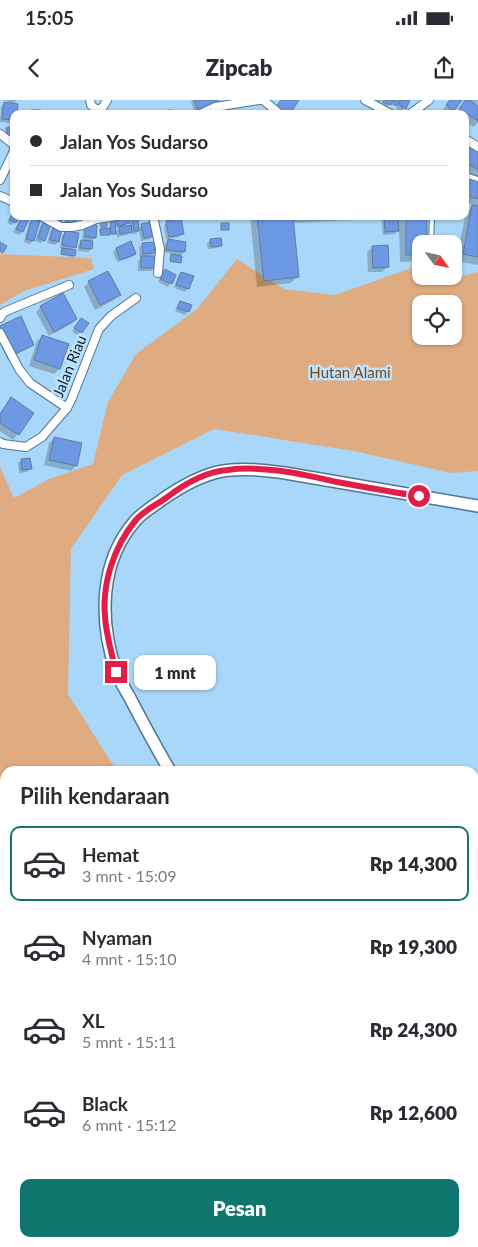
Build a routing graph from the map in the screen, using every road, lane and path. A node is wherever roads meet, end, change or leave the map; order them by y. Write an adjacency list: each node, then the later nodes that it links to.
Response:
1 (90, 100): 2 (street)
2 (107, 100)
3 (259, 100): 7 (street)
4 (263, 100): 8 (street)
5 (365, 100): 9 (street)
6 (429, 100): 10 (street)
7 (209, 110)
8 (275, 110)
9 (384, 110)
10 (415, 110)
11 (0, 134): 12 (street)
12 (10, 142)
13 (10, 159): 14 (street)
14 (0, 180)
15 (48, 220): 16 (street)
16 (93, 220)
17 (154, 220): 20 (street)
18 (432, 220): 19 (lane)
19 (431, 235)
20 (158, 273)
21 (69, 285): 23 (street)
22 (136, 298): 25 (street, Jalan Riau)
23 (0, 318)
24 (0, 333): 25 (street)
25 (67, 408): 26 (street, Jalan Riau)
26 (0, 442)
27 (478, 506): 28 (main road)
28 (167, 766)

